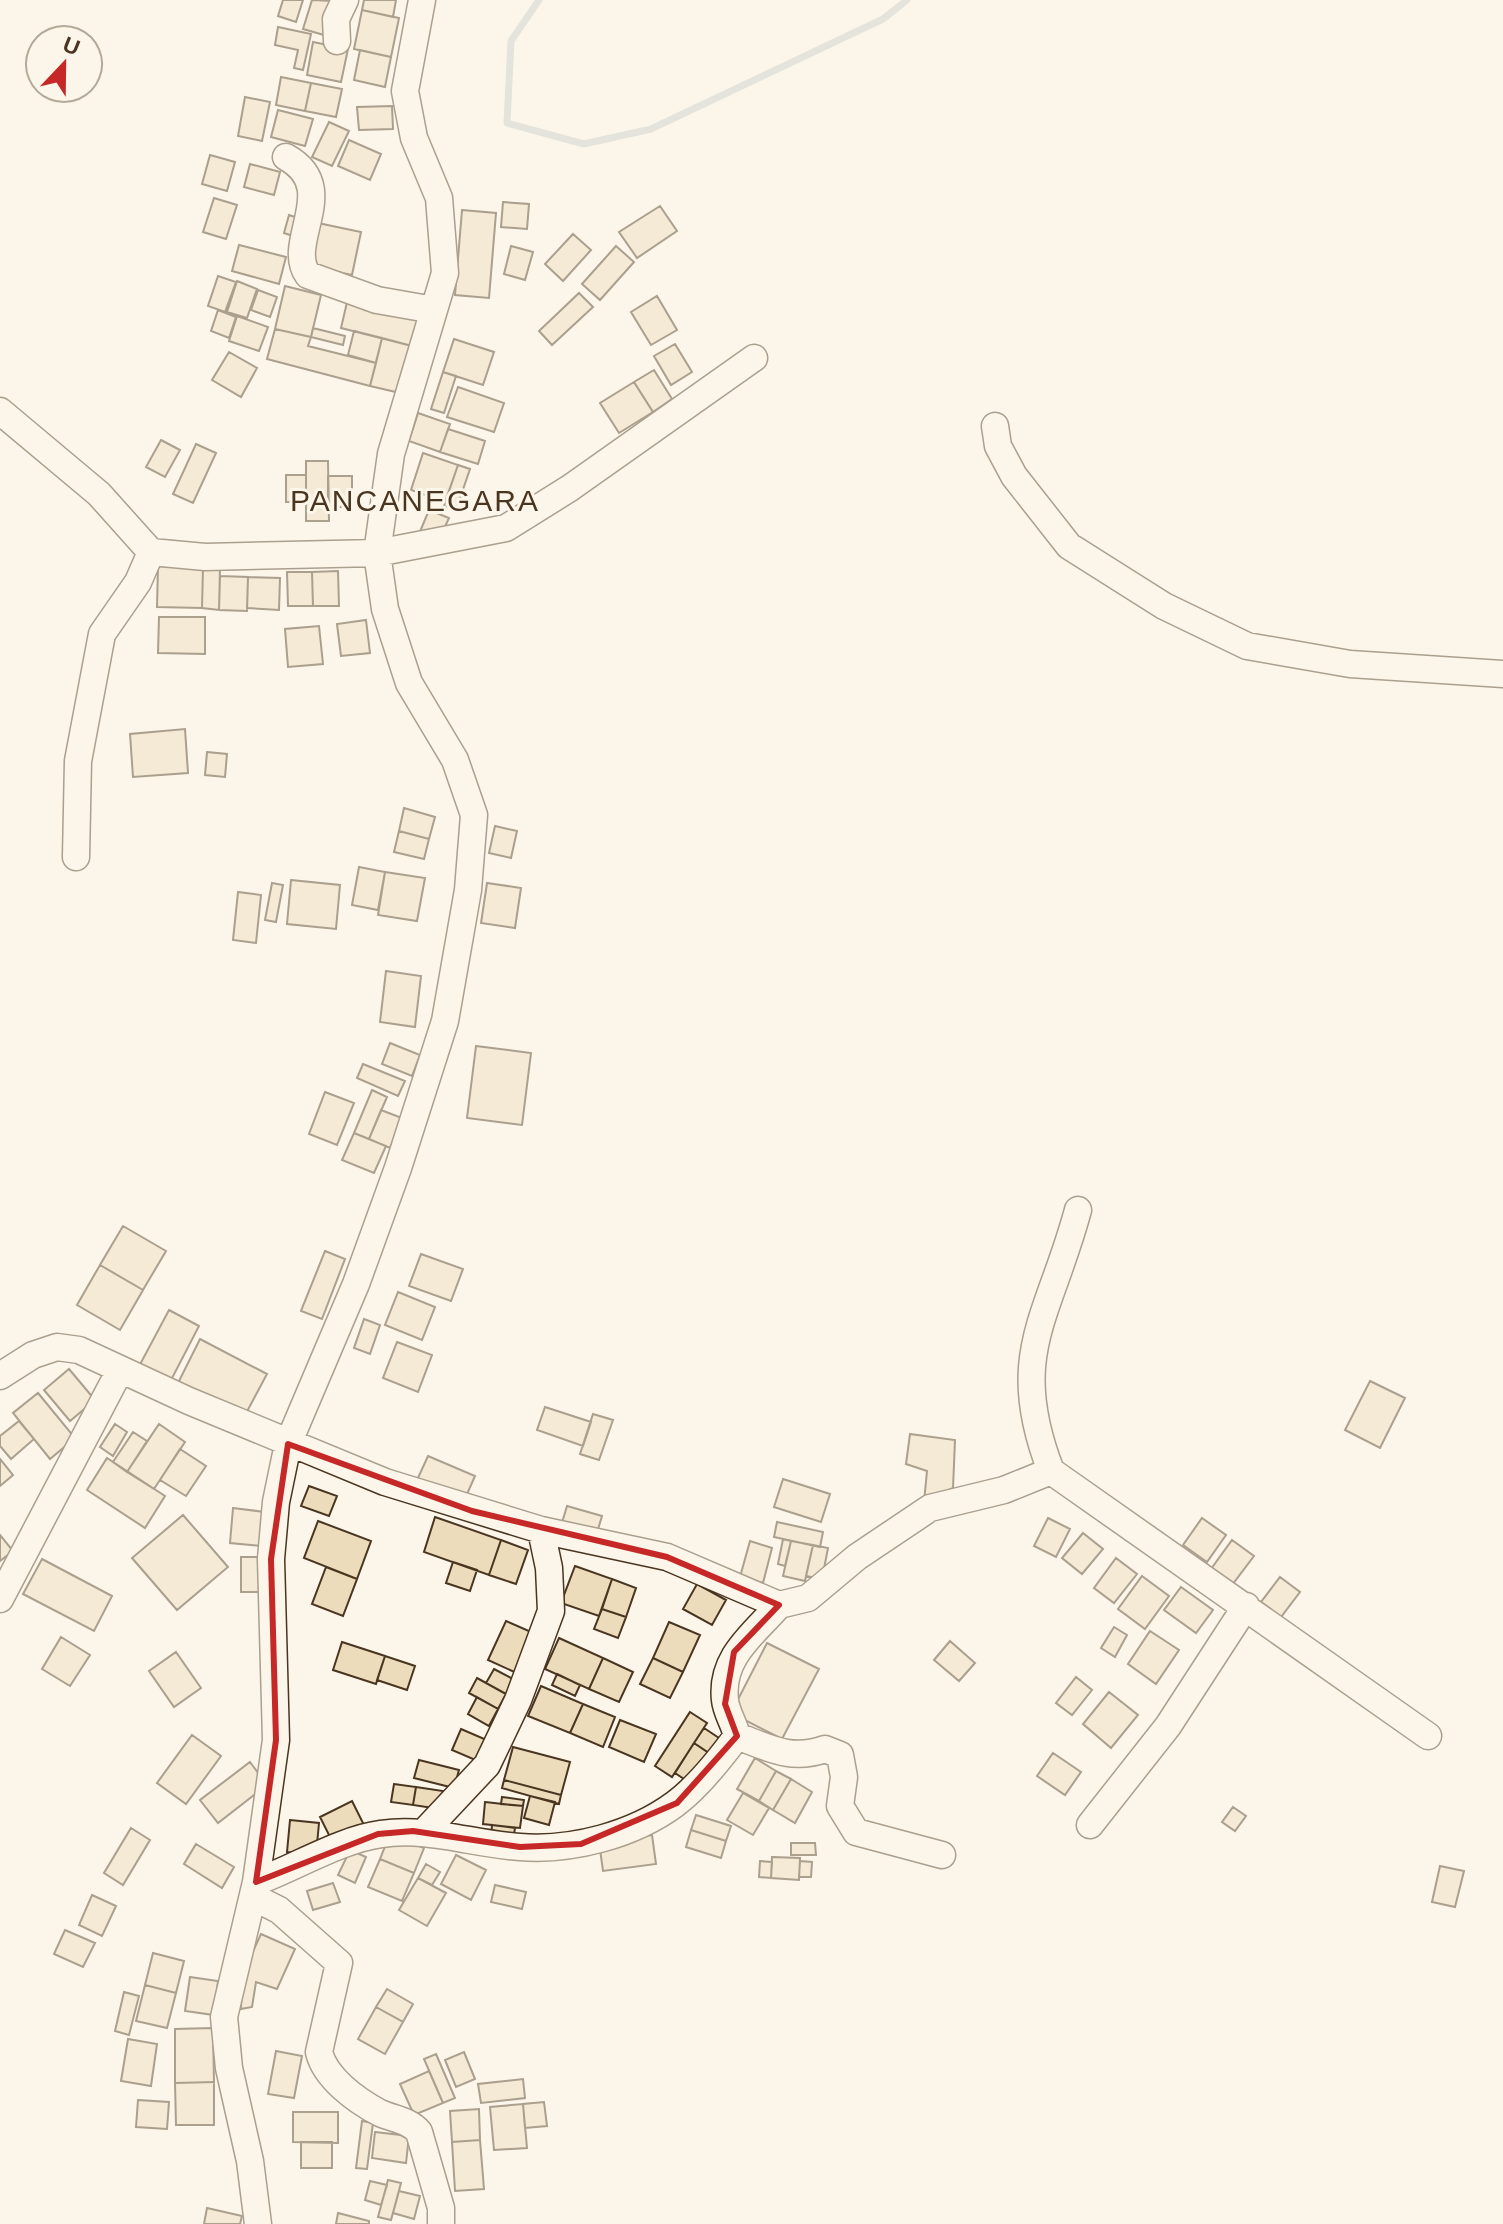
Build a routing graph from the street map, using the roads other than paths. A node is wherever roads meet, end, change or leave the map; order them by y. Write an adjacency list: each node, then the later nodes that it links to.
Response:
1 (345, 0): 3 (street)
2 (422, 0): 5 (street)
3 (337, 41)
4 (286, 157): 5 (street)
5 (434, 310): 10 (street)
6 (754, 358): 10 (street)
7 (0, 411): 9 (street)
8 (995, 426): 11 (street)
9 (151, 552): 10 (street); 12 (street)
10 (377, 553): 16 (street)
11 (1503, 674)
12 (76, 857)
13 (1078, 1210): 17 (street)
14 (120, 1370): 15 (street); 16 (street); 19 (street)
15 (0, 1376)
16 (288, 1444): 18 (street); 27 (street)
17 (1051, 1471): 20 (street); 21 (street)
18 (541, 1530): 20 (street); 25 (street)
19 (0, 1599)
20 (779, 1605): 22 (street)
21 (1246, 1606): 23 (street); 24 (street)
22 (737, 1736): 25 (street); 26 (street)
23 (1428, 1736)
24 (1090, 1825)
25 (424, 1832): 27 (street)
26 (942, 1855)
27 (254, 1890): 28 (street); 29 (street)
28 (258, 2224)
29 (441, 2224)

